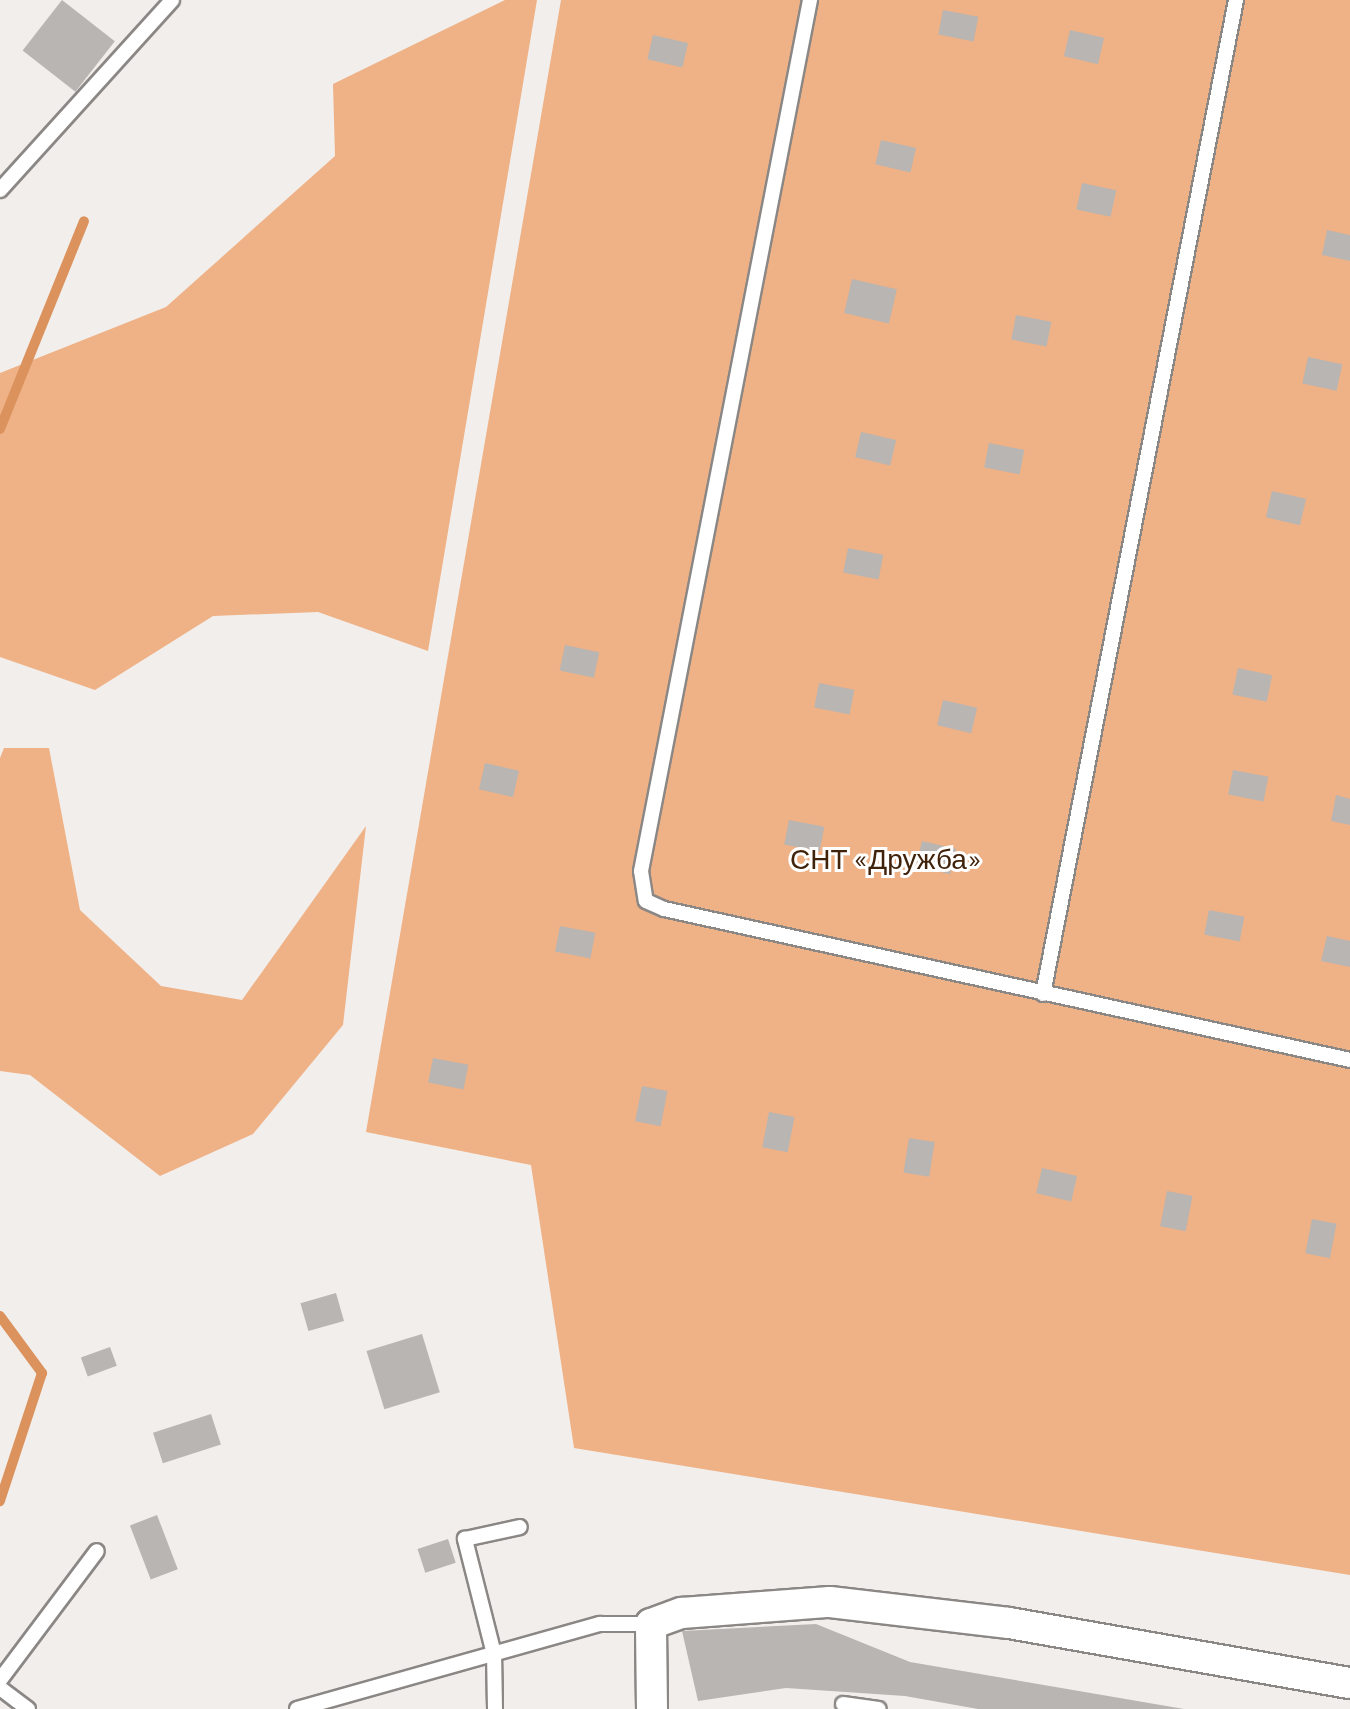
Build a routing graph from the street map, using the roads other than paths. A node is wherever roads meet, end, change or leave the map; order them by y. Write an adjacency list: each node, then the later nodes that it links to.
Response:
1 (172, 0): 4 (lane)
2 (810, 0): 5 (lane)
3 (1236, 0): 5 (lane)
4 (0, 190)
5 (1043, 994): 6 (lane)
6 (1350, 1060)
7 (520, 1527): 10 (lane)
8 (97, 1551): 11 (lane)
9 (651, 1624): 10 (lane); 12 (street); 18 (street)
10 (494, 1654): 16 (lane); 17 (lane)
11 (0, 1680)
12 (1350, 1683)
13 (0, 1688): 15 (lane)
14 (843, 1704): 19 (lane)
15 (28, 1709)
16 (297, 1709)
17 (495, 1709)
18 (652, 1709)
19 (879, 1709)

